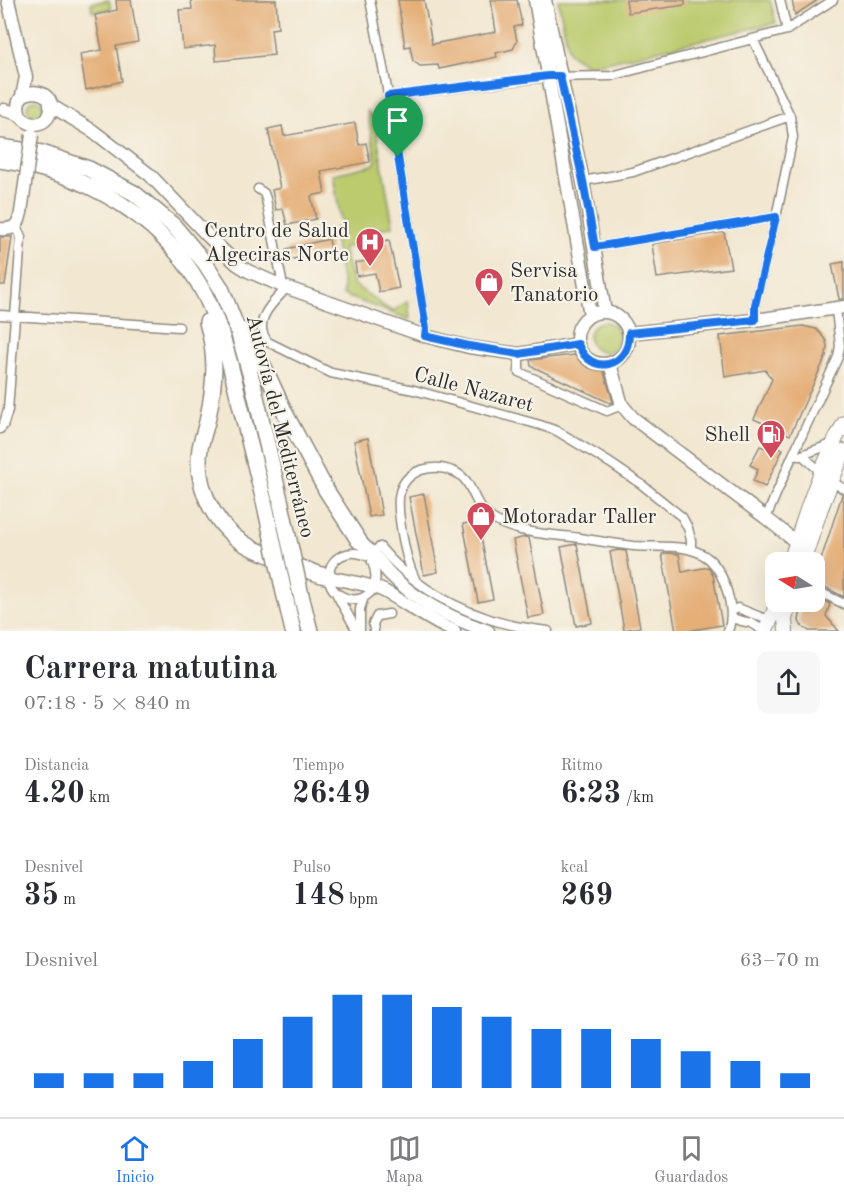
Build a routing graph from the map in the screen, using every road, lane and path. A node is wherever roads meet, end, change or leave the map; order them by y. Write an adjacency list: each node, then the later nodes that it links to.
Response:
1 (8, 0): 10 (main road)
2 (370, 0): 12 (street)
3 (535, 0): 9 (main road)
4 (545, 0): 9 (main road)
5 (780, 0): 7 (street)
6 (830, 1): 7 (street)
7 (787, 30): 8 (street)
8 (753, 39): 9 (street); 16 (street)
9 (554, 76): 12 (street); 19 (main road); 31 (main road)
10 (26, 77): 11 (main road); 13 (main road)
11 (39, 92): 13 (main road); 15 (main road)
12 (388, 96): 36 (street)
13 (21, 99): 14 (main road); 15 (main road)
14 (2, 110): 15 (main road)
15 (37, 116): 22 (main road, bridge); 26 (main road)
16 (790, 116): 19 (street); 21 (street)
17 (0, 147): 27 (highway, Autovía del Mediterráneo)
18 (0, 160): 25 (highway, Autovía del Mediterráneo)
19 (583, 181): 24 (main road)
20 (258, 189): 26 (street)
21 (776, 217): 24 (street); 33 (street)
22 (16, 226): 23 (main road); 32 (street)
23 (0, 229)
24 (595, 247): 29 (main road)
25 (188, 268): 56 (highway); 71 (highway, Autovía del Mediterráneo, bridge)
26 (282, 286): 36 (main road); 51 (street, Calle Nazaret)
27 (221, 288): 49 (highway); 72 (highway, Autovía del Mediterráneo, bridge)
28 (840, 308): 33 (main road); 45 (street)
29 (605, 312): 31 (main road); 35 (main road)
30 (0, 315): 32 (street)
31 (590, 315): 37 (main road)
32 (15, 316): 34 (street); 42 (street)
33 (755, 320): 35 (main road)
34 (179, 327)
35 (629, 333): 39 (main road)
36 (425, 336): 38 (main road)
37 (578, 344): 38 (main road); 39 (main road)
38 (519, 354): 40 (street)
39 (609, 364): 40 (main road)
40 (622, 405): 48 (main road)
41 (844, 423): 43 (main road)
42 (0, 429)
43 (838, 448): 44 (street); 46 (main road)
44 (802, 455): 45 (street); 46 (street)
45 (791, 459): 48 (street)
46 (826, 476): 47 (street); 50 (main road); 53 (main road)
47 (844, 489)
48 (766, 518): 50 (main road)
49 (359, 541): 54 (main road)
50 (796, 542): 52 (main road)
51 (691, 549): 57 (street); 68 (street)
52 (793, 552)
53 (806, 552)
54 (375, 557): 55 (street); 56 (street); 58 (street); 61 (main road)
55 (402, 570): 57 (street); 61 (street)
56 (329, 578): 58 (main road); 59 (street)
57 (416, 581): 77 (street)
58 (374, 587): 62 (street); 75 (main road)
59 (335, 592): 62 (street); 73 (street)
60 (825, 594): 63 (street)
61 (416, 595): 76 (main road)
62 (364, 597): 73 (street)
63 (844, 604)
64 (745, 611): 68 (street); 69 (street); 70 (street)
65 (773, 612): 69 (main road)
66 (787, 612): 80 (main road)
67 (389, 614): 74 (street)
68 (731, 615): 70 (street); 78 (street)
69 (772, 616): 79 (main road)
70 (742, 621): 79 (street)
71 (293, 631)
72 (310, 631)
73 (358, 631)
74 (374, 631)
75 (454, 631)
76 (488, 631)
77 (548, 631)
78 (728, 631)
79 (763, 631)
80 (786, 631)

